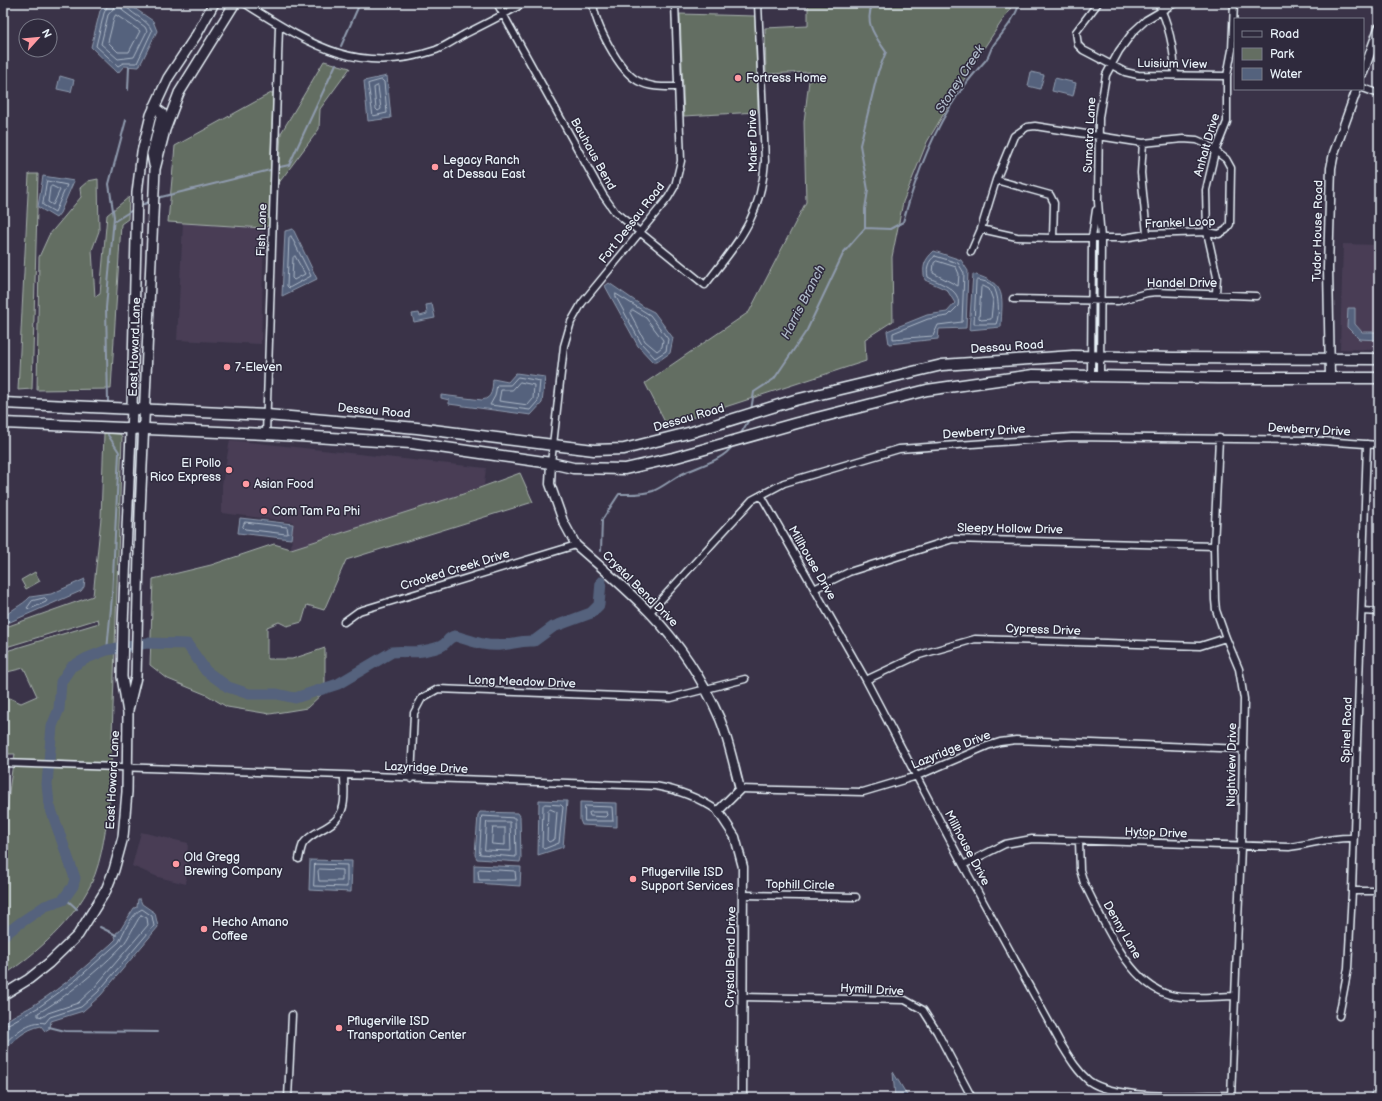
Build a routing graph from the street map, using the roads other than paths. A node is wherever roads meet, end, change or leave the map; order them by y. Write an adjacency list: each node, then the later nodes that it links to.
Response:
1 (214, 3): 25 (main road, East Howard Lane)
2 (235, 3): 29 (main road, East Howard Lane)
3 (244, 3): 15 (street)
4 (497, 3): 14 (street, Bauhaus Bend)
5 (524, 3): 14 (street)
6 (593, 3): 21 (street)
7 (675, 3): 21 (street, Fort Dessau Road)
8 (758, 3): 40 (street, Maier Drive)
9 (1098, 3): 17 (street, Luisium View)
10 (1158, 3): 13 (street)
11 (1175, 3): 13 (street, Sumatra Lane)
12 (1234, 3): 20 (street, Anhalt Drive)
13 (1162, 10): 17 (street, Sumatra Lane); 19 (street)
14 (504, 15): 15 (street); 33 (street, Bauhaus Bend)
15 (279, 26): 55 (street, Fish Lane)
16 (1379, 28): 18 (street)
17 (1111, 66): 19 (street, Luisium View); 26 (street, Sumatra Lane)
18 (1364, 69)
19 (1176, 75): 20 (street, Luisium View)
20 (1227, 76): 28 (street, Anhalt Drive)
21 (678, 87): 33 (street, Fort Dessau Road)
22 (1364, 88): 24 (street)
23 (1357, 90): 47 (street, Tudor House Road)
24 (1379, 94)
25 (154, 107): 29 (main road); 53 (main road, East Howard Lane)
26 (1099, 136): 27 (street, Frankel Loop); 30 (street, Frankel Loop); 31 (street, Sumatra Lane)
27 (1143, 142): 28 (street, Frankel Loop); 35 (street)
28 (1215, 152): 34 (street, Anhalt Drive); 34 (street, Frankel Loop)
29 (155, 169): 54 (main road, East Howard Lane)
30 (996, 180): 32 (street, Frankel Loop); 36 (street)
31 (1098, 202): 37 (street, Sumatra Lane); 38 (street, Sumatra Lane)
32 (981, 229): 36 (street, Frankel Loop); 39 (street, Frankel Loop)
33 (639, 232): 40 (street, Bauhaus Bend); 62 (street, Fort Dessau Road)
34 (1207, 232): 35 (street, Frankel Loop); 41 (street, Anhalt Drive)
35 (1147, 234): 38 (street, Frankel Loop)
36 (1054, 238): 37 (street, Frankel Loop)
37 (1092, 238): 38 (street, Frankel Loop); 44 (street, Sumatra Lane)
38 (1101, 238): 45 (street, Sumatra Lane)
39 (971, 252)
40 (705, 285)
41 (1216, 293): 42 (street, Handel Drive); 45 (street, Handel Drive)
42 (1256, 296)
43 (1013, 299): 44 (street, Handel Drive)
44 (1091, 300): 45 (street, Handel Drive); 46 (street, Sumatra Lane)
45 (1101, 300): 46 (street, Sumatra Lane)
46 (1096, 357): 47 (main road, Dessau Road); 49 (street, Sumatra Lane); 49 (street, Sumatra Lane); 62 (main road, Dessau Road)
47 (1329, 358): 48 (main road, Dessau Road); 50 (street, Tudor House Road)
48 (1379, 359)
49 (1096, 375): 50 (main road); 64 (main road)
50 (1330, 377): 51 (main road)
51 (1379, 378)
52 (3, 403): 53 (main road, Dessau Road)
53 (132, 409): 54 (main road, Dessau Road); 57 (main road, East Howard Lane)
54 (145, 410): 55 (main road, Dessau Road); 58 (main road, East Howard Lane)
55 (267, 415): 59 (street, Fish Lane); 62 (main road, Dessau Road)
56 (3, 423): 57 (main road)
57 (131, 428): 58 (main road); 77 (main road, East Howard Lane)
58 (144, 428): 59 (main road); 77 (main road, East Howard Lane)
59 (266, 434): 64 (main road)
60 (1219, 438): 61 (street, Dewberry Drive); 65 (street, Dewberry Drive); 67 (street, Nightview Drive)
61 (1367, 444): 63 (street, Dewberry Drive); 69 (street, Spinel Road)
62 (552, 445): 64 (street, Fort Dessau Road)
63 (1379, 445)
64 (551, 462): 66 (street, Crystal Bend Drive)
65 (761, 495): 68 (street, Millhouse Drive); 70 (street, Dewberry Drive)
66 (576, 544): 70 (street, Crystal Bend Drive); 72 (street, Crooked Creek Drive)
67 (1214, 546): 68 (street, Sleepy Hollow Drive); 73 (street, Nightview Drive)
68 (814, 589): 75 (street, Millhouse Drive)
69 (1363, 611): 71 (street); 86 (street, Spinel Road)
70 (650, 612): 76 (street, Crystal Bend Drive)
71 (1379, 612)
72 (344, 622)
73 (1226, 638): 75 (street, Cypress Drive); 78 (street, Nightview Drive)
74 (745, 679): 76 (street, Long Meadow Drive)
75 (866, 680): 82 (street, Millhouse Drive)
76 (705, 690): 83 (street, Long Meadow Drive); 84 (street, Crystal Bend Drive)
77 (128, 711): 80 (main road, East Howard Lane)
78 (1244, 749): 82 (street, Lazyridge Drive); 88 (street, Nightview Drive)
79 (3, 763): 80 (street, Lazyridge Drive)
80 (127, 768): 81 (street, Lazyridge Drive); 95 (main road, East Howard Lane)
81 (344, 776): 83 (street, Lazyridge Drive); 89 (street)
82 (917, 776): 84 (street, Lazyridge Drive); 90 (street, Millhouse Drive)
83 (411, 779): 85 (street, Lazyridge Drive)
84 (740, 789): 85 (street)
85 (718, 811): 93 (street, Crystal Bend Drive)
86 (1353, 838): 88 (street, Hytop Drive); 91 (street, Spinel Road)
87 (1079, 841): 88 (street, Hytop Drive); 90 (street, Hytop Drive); 96 (street, Denny Lane)
88 (1241, 846): 96 (street, Nightview Drive)
89 (299, 859)
90 (962, 865): 100 (street, Millhouse Drive)
91 (1352, 891): 92 (street); 99 (street, Spinel Road)
92 (1379, 891)
93 (745, 895): 94 (street, Tophill Circle); 97 (street, Crystal Bend Drive)
94 (856, 897)
95 (3, 995)
96 (1235, 996): 100 (street, Nightview Drive)
97 (742, 997): 102 (street, Crystal Bend Drive); 103 (street, Hymill Drive)
98 (292, 1015): 101 (street)
99 (1339, 1016)
100 (1231, 1096)
101 (288, 1098)
102 (742, 1098)
103 (972, 1098)

